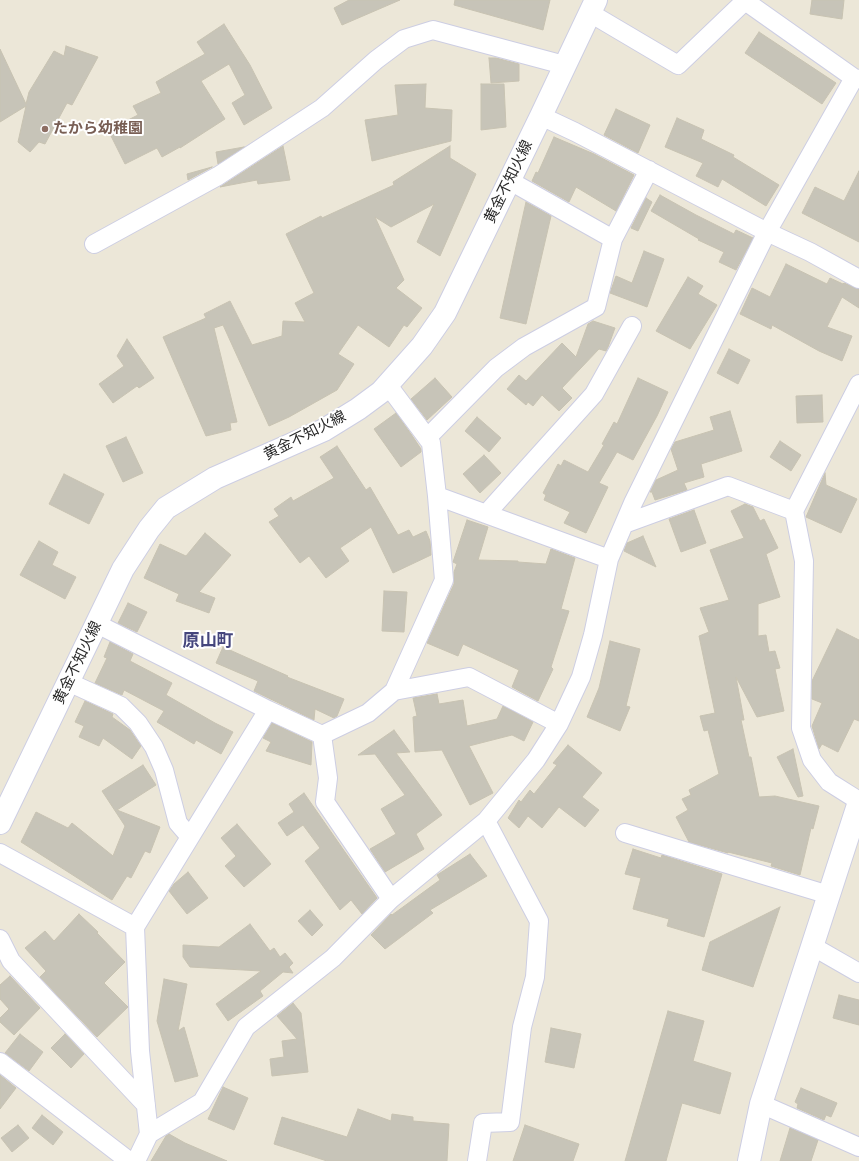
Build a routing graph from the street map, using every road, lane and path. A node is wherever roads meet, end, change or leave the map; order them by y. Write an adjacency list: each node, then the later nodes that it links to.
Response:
1 (746, 0): 2 (street); 4 (street)
2 (593, 7): 3 (main road, 黄金不知火線)
3 (564, 65): 5 (main road, 黄金不知火線); 10 (street)
4 (857, 79): 8 (street)
5 (541, 116): 6 (street); 7 (main road, 黄金不知火線)
6 (648, 170): 8 (street); 9 (street)
7 (510, 181): 9 (street); 13 (main road, 黄金不知火線)
8 (767, 232): 11 (street); 19 (street)
9 (613, 239): 15 (street)
10 (94, 244)
11 (859, 280)
12 (632, 326): 18 (street)
13 (387, 384): 15 (street); 21 (main road, 黄金不知火線)
14 (859, 384): 17 (street)
15 (427, 438): 16 (street)
16 (437, 496): 18 (street); 23 (street)
17 (794, 511): 19 (street); 27 (street)
18 (486, 514): 20 (street)
19 (624, 524): 20 (street)
20 (609, 559): 25 (street)
21 (97, 624): 22 (main road, 黄金不知火線); 24 (street)
22 (68, 682): 29 (main road, 黄金不知火線); 31 (street)
23 (394, 691): 25 (street); 26 (street)
24 (268, 710): 26 (street); 31 (street)
25 (559, 724): 28 (street)
26 (322, 735): 34 (street)
27 (859, 802): 33 (main road)
28 (486, 821): 34 (street); 46 (street)
29 (0, 823)
30 (625, 833): 33 (street)
31 (190, 837): 35 (street)
32 (0, 853): 35 (street)
33 (829, 895): 37 (main road)
34 (391, 899): 42 (street)
35 (135, 927): 41 (street)
36 (0, 939): 41 (street)
37 (812, 946): 38 (street); 40 (main road)
38 (859, 973)
39 (0, 1062): 44 (street)
40 (760, 1104): 43 (street); 47 (main road)
41 (146, 1105): 42 (street)
42 (149, 1134): 45 (street)
43 (859, 1147)
44 (129, 1161)
45 (136, 1161)
46 (477, 1161)
47 (749, 1161)

